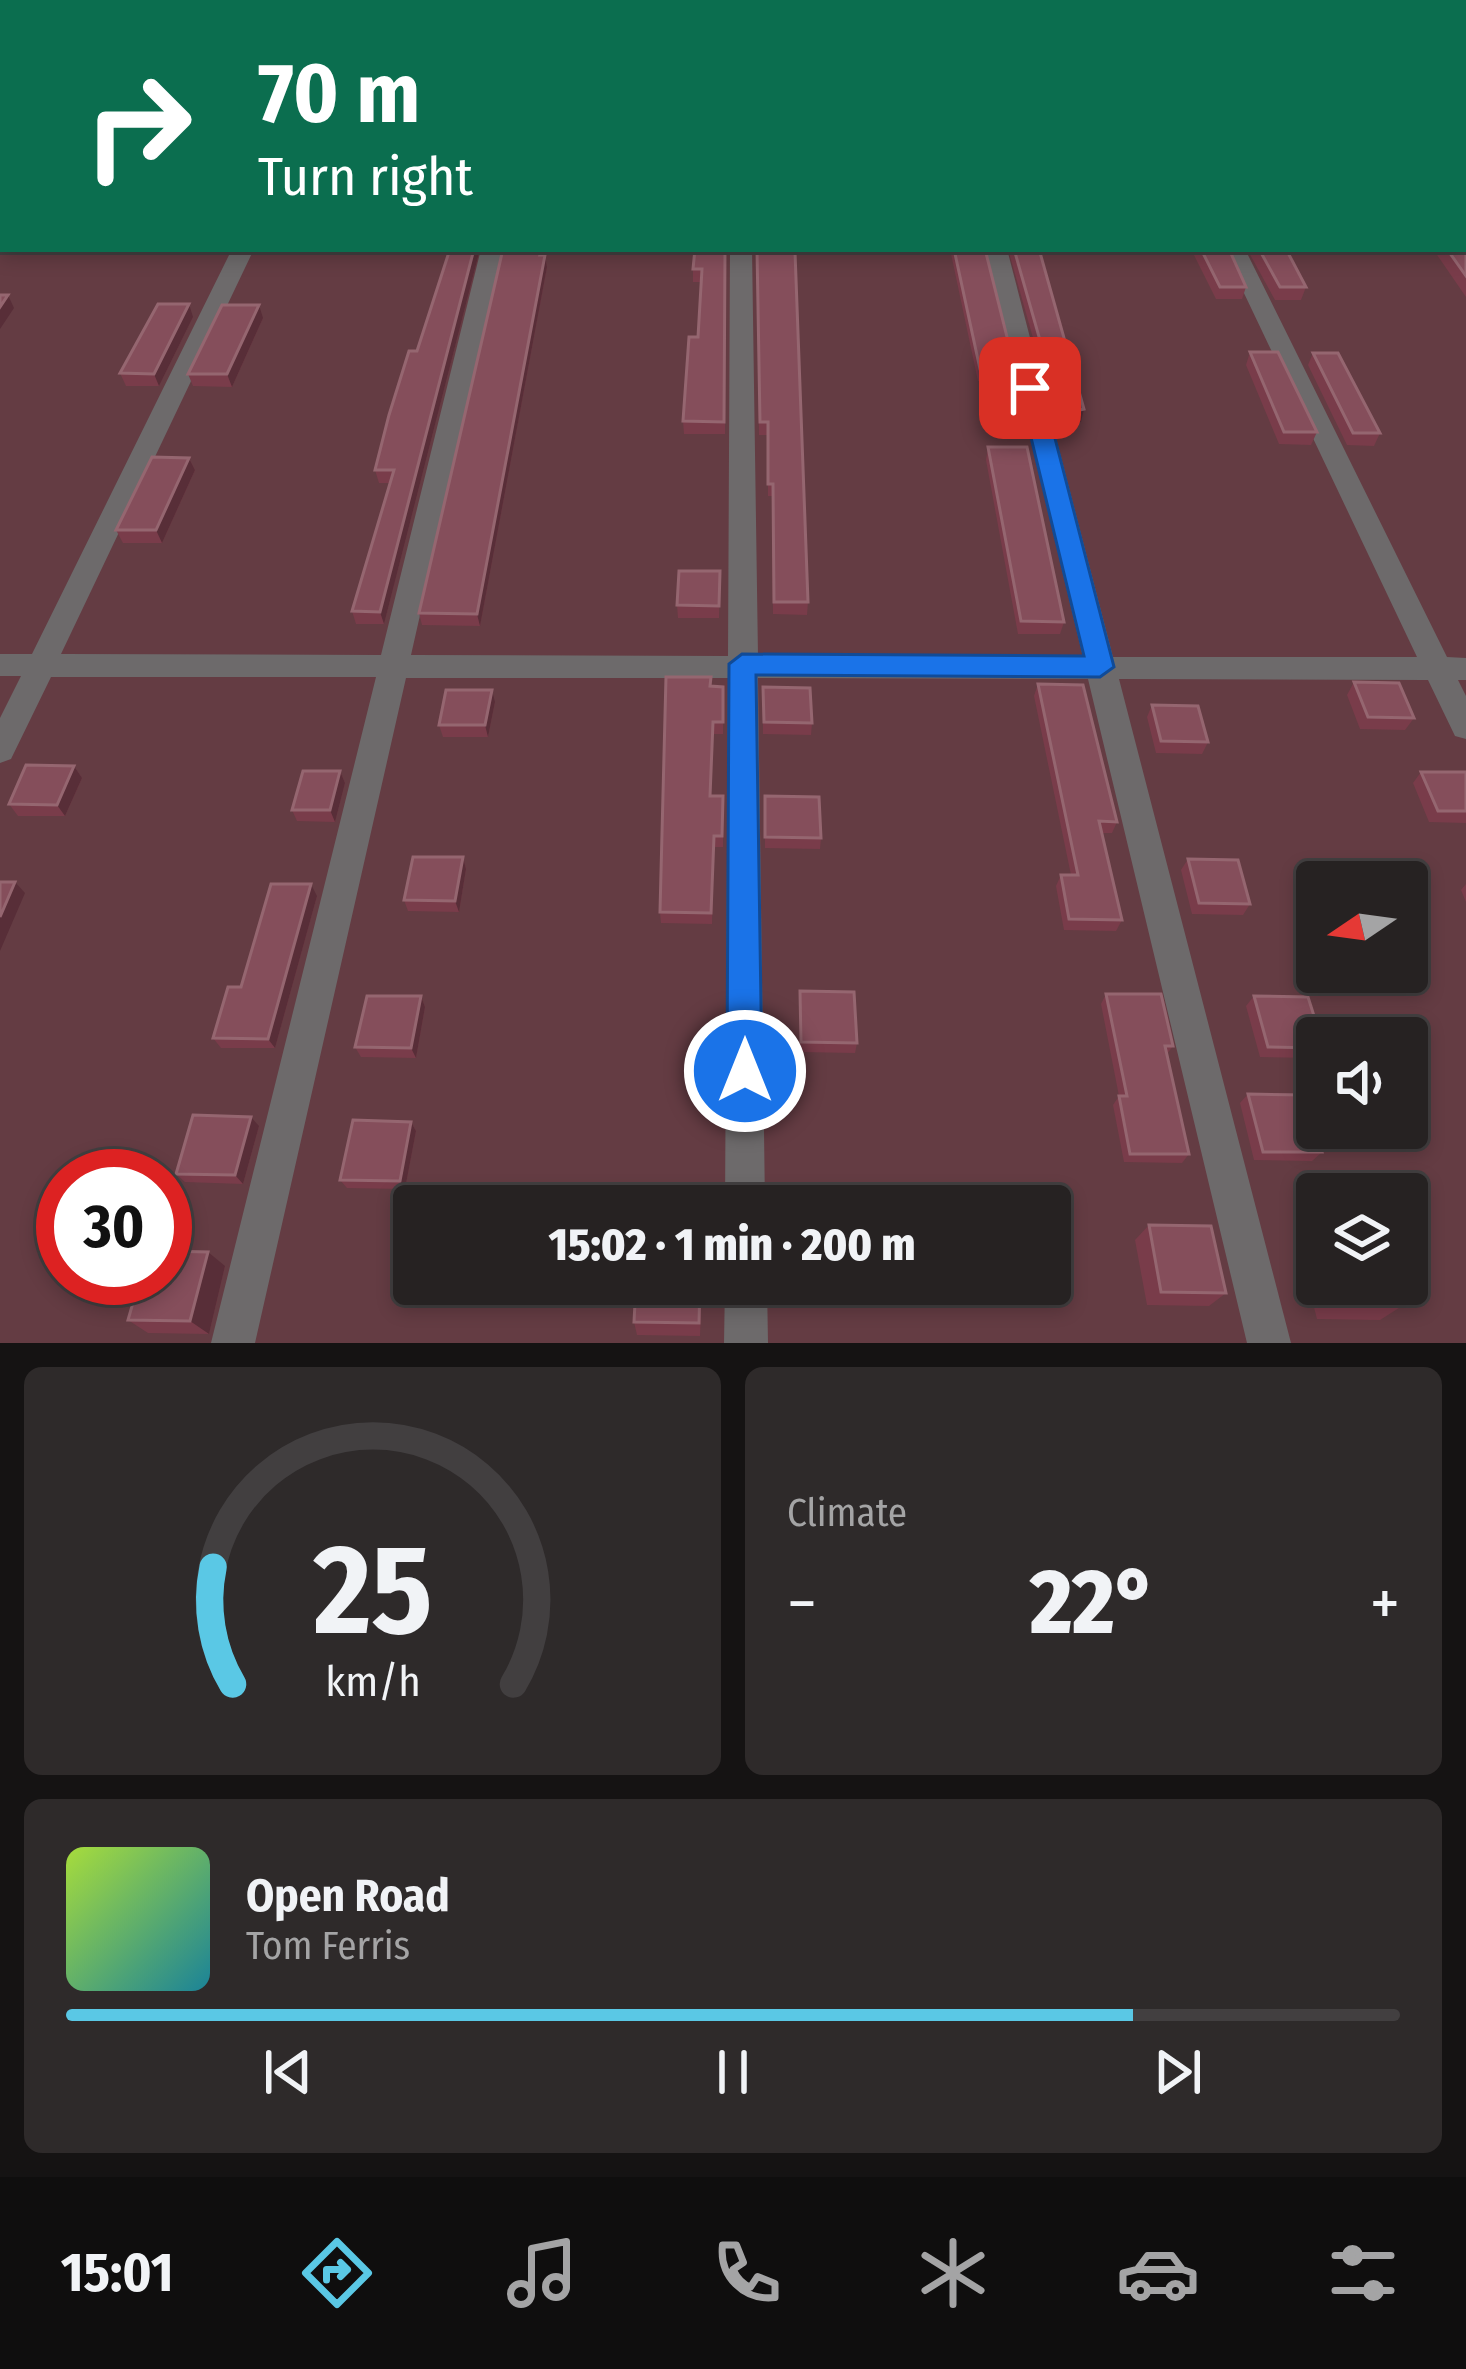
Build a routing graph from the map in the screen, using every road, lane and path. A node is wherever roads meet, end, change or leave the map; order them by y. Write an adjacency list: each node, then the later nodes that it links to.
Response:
1 (242, 252): 8 (street)
2 (491, 252): 9 (street)
3 (741, 252): 6 (street)
4 (997, 252): 10 (street)
5 (1236, 252): 11 (street)
6 (742, 664): 9 (street); 10 (street); 14 (street)
7 (0, 665): 8 (street)
8 (41, 665): 9 (street); 13 (street)
9 (393, 665): 16 (street)
10 (1100, 667): 11 (street); 18 (street)
11 (1454, 669): 12 (street)
12 (1466, 727)
13 (0, 750)
14 (745, 1185)
15 (746, 1305): 17 (street)
16 (233, 1343)
17 (746, 1343)
18 (1269, 1343)

